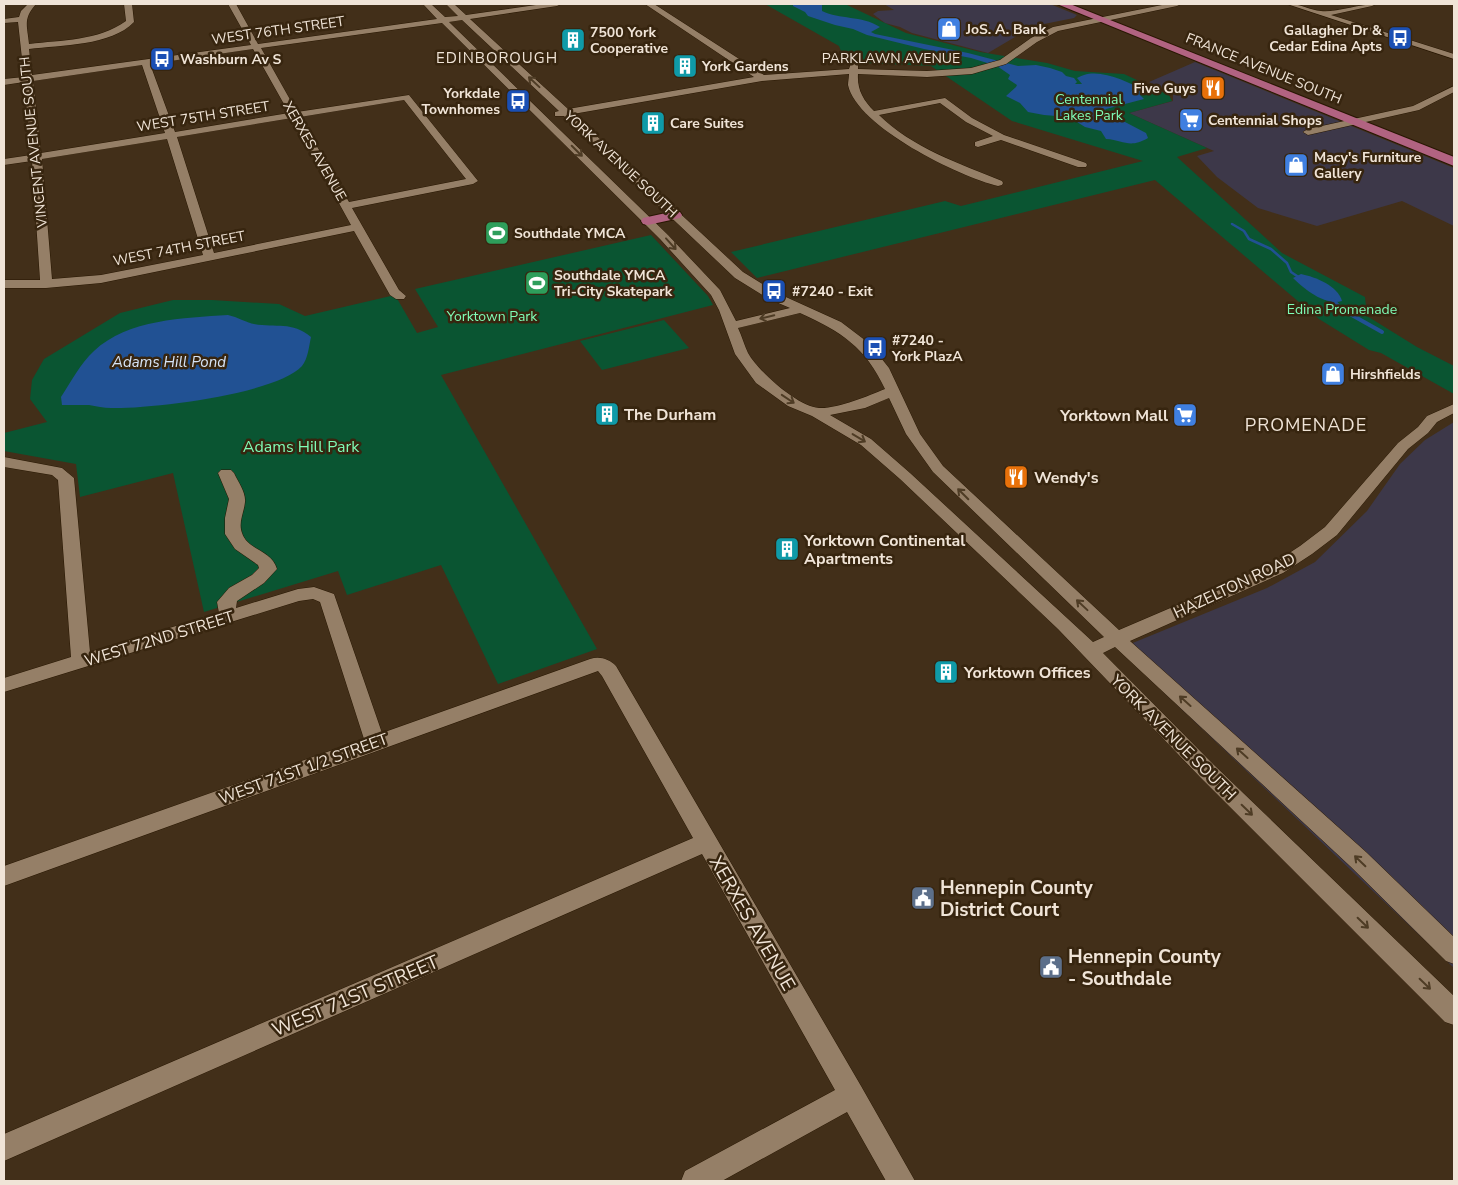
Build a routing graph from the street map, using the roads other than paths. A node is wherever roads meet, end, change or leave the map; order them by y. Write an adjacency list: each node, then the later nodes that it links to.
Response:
1 (32, 4): 18 (street)
2 (128, 4): 23 (street)
3 (232, 4): 22 (street, XERXES AVENUE)
4 (427, 4): 19 (street, YORK AVENUE SOUTH)
5 (450, 4): 16 (street, YORK AVENUE SOUTH)
6 (557, 4): 16 (street, WEST 76TH STREET)
7 (649, 4): 28 (street)
8 (1062, 4): 17 (main road, FRANCE AVENUE SOUTH)
9 (1077, 4): 17 (main road, FRANCE AVENUE SOUTH)
10 (1177, 4): 17 (street, PARKLAWN AVENUE)
11 (1291, 4): 15 (street)
12 (1312, 4): 14 (street)
13 (1372, 4): 14 (street)
14 (1335, 11): 15 (street)
15 (1322, 14): 25 (street)
16 (464, 17): 19 (street, WEST 76TH STREET); 32 (street, YORK AVENUE SOUTH, one-way to 16)
17 (1103, 17): 21 (street, PARKLAWN AVENUE); 27 (street, PARKLAWN AVENUE); 36 (main road, FRANCE AVENUE SOUTH); 37 (main road, FRANCE AVENUE SOUTH)
18 (22, 19): 20 (street); 23 (street, VINCENT AVENUE SOUTH)
19 (444, 20): 22 (street, WEST 76TH STREET); 35 (street, YORK AVENUE SOUTH)
20 (4, 21)
21 (1042, 26)
22 (256, 46): 26 (street, WEST 76TH STREET); 34 (street, XERXES AVENUE)
23 (24, 47): 29 (street, VINCENT AVENUE SOUTH)
24 (996, 54): 27 (street, PARKLAWN AVENUE)
25 (1454, 58)
26 (145, 62): 29 (street, WEST 76TH STREET); 39 (street)
27 (853, 68): 28 (street, PARKLAWN AVENUE); 33 (street)
28 (762, 78): 32 (street, PARKLAWN AVENUE)
29 (27, 79): 30 (street, WEST 76TH STREET); 43 (street, VINCENT AVENUE SOUTH)
30 (4, 82)
31 (1454, 89): 36 (street)
32 (566, 113): 35 (street, PARKLAWN AVENUE); 50 (street, YORK AVENUE SOUTH)
33 (872, 114): 40 (street); 48 (street)
34 (294, 115): 39 (street, WEST 75TH STREET); 49 (street, XERXES AVENUE); 49 (street, WEST 75TH STREET)
35 (542, 117): 51 (street, YORK AVENUE SOUTH, one-way to 51)
36 (1371, 119): 37 (street); 44 (main road, FRANCE AVENUE SOUTH)
37 (1357, 121): 38 (street); 41 (main road, FRANCE AVENUE SOUTH)
38 (1308, 132)
39 (171, 135): 43 (street, WEST 75TH STREET); 53 (street)
40 (1001, 137): 42 (street); 46 (street)
41 (1396, 138): 44 (main road, FRANCE AVENUE SOUTH); 47 (main road)
42 (978, 144)
43 (37, 157): 45 (street, WEST 75TH STREET); 55 (street, VINCENT AVENUE SOUTH)
44 (1452, 158)
45 (4, 162)
46 (1082, 165)
47 (1454, 166)
48 (998, 183)
49 (346, 206): 52 (street, XERXES AVENUE)
50 (675, 215): 51 (main road); 57 (street, YORK AVENUE SOUTH)
51 (648, 221): 58 (street, YORK AVENUE SOUTH, one-way to 58)
52 (359, 227): 53 (street, WEST 74TH STREET); 56 (street, XERXES AVENUE)
53 (210, 257): 55 (street, WEST 74TH STREET)
54 (4, 284): 55 (street, WEST 74TH STREET)
55 (46, 284)
56 (400, 296)
57 (803, 309): 58 (street, one-way to 58); 59 (street, YORK AVENUE SOUTH)
58 (730, 326): 61 (street, YORK AVENUE SOUTH, one-way to 61)
59 (893, 391): 61 (street); 67 (street, YORK AVENUE SOUTH, one-way to 59)
60 (1454, 408): 63 (street, HAZELTON ROAD)
61 (817, 413): 68 (street, YORK AVENUE SOUTH, one-way to 68)
62 (1454, 421): 63 (street, HAZELTON ROAD)
63 (1423, 430): 67 (street, HAZELTON ROAD)
64 (4, 462): 69 (street)
65 (226, 473): 66 (street)
66 (230, 616): 69 (street, WEST 72ND STREET); 72 (street, WEST 72ND STREET)
67 (1117, 639): 68 (street, HAZELTON ROAD); 75 (street, YORK AVENUE SOUTH, one-way to 67)
68 (1089, 651): 76 (street, YORK AVENUE SOUTH, one-way to 76)
69 (81, 662): 71 (street, WEST 72ND STREET)
70 (604, 666): 72 (street, WEST 71ST 1/2 STREET); 73 (street, XERXES AVENUE)
71 (4, 685)
72 (375, 742): 74 (street, WEST 71ST 1/2 STREET)
73 (707, 842): 77 (street, XERXES AVENUE); 78 (street, WEST 71ST STREET)
74 (4, 876)
75 (1454, 953)
76 (1454, 1013)
77 (852, 1095): 79 (street); 80 (street, XERXES AVENUE)
78 (4, 1148)
79 (695, 1181)
80 (901, 1181)

